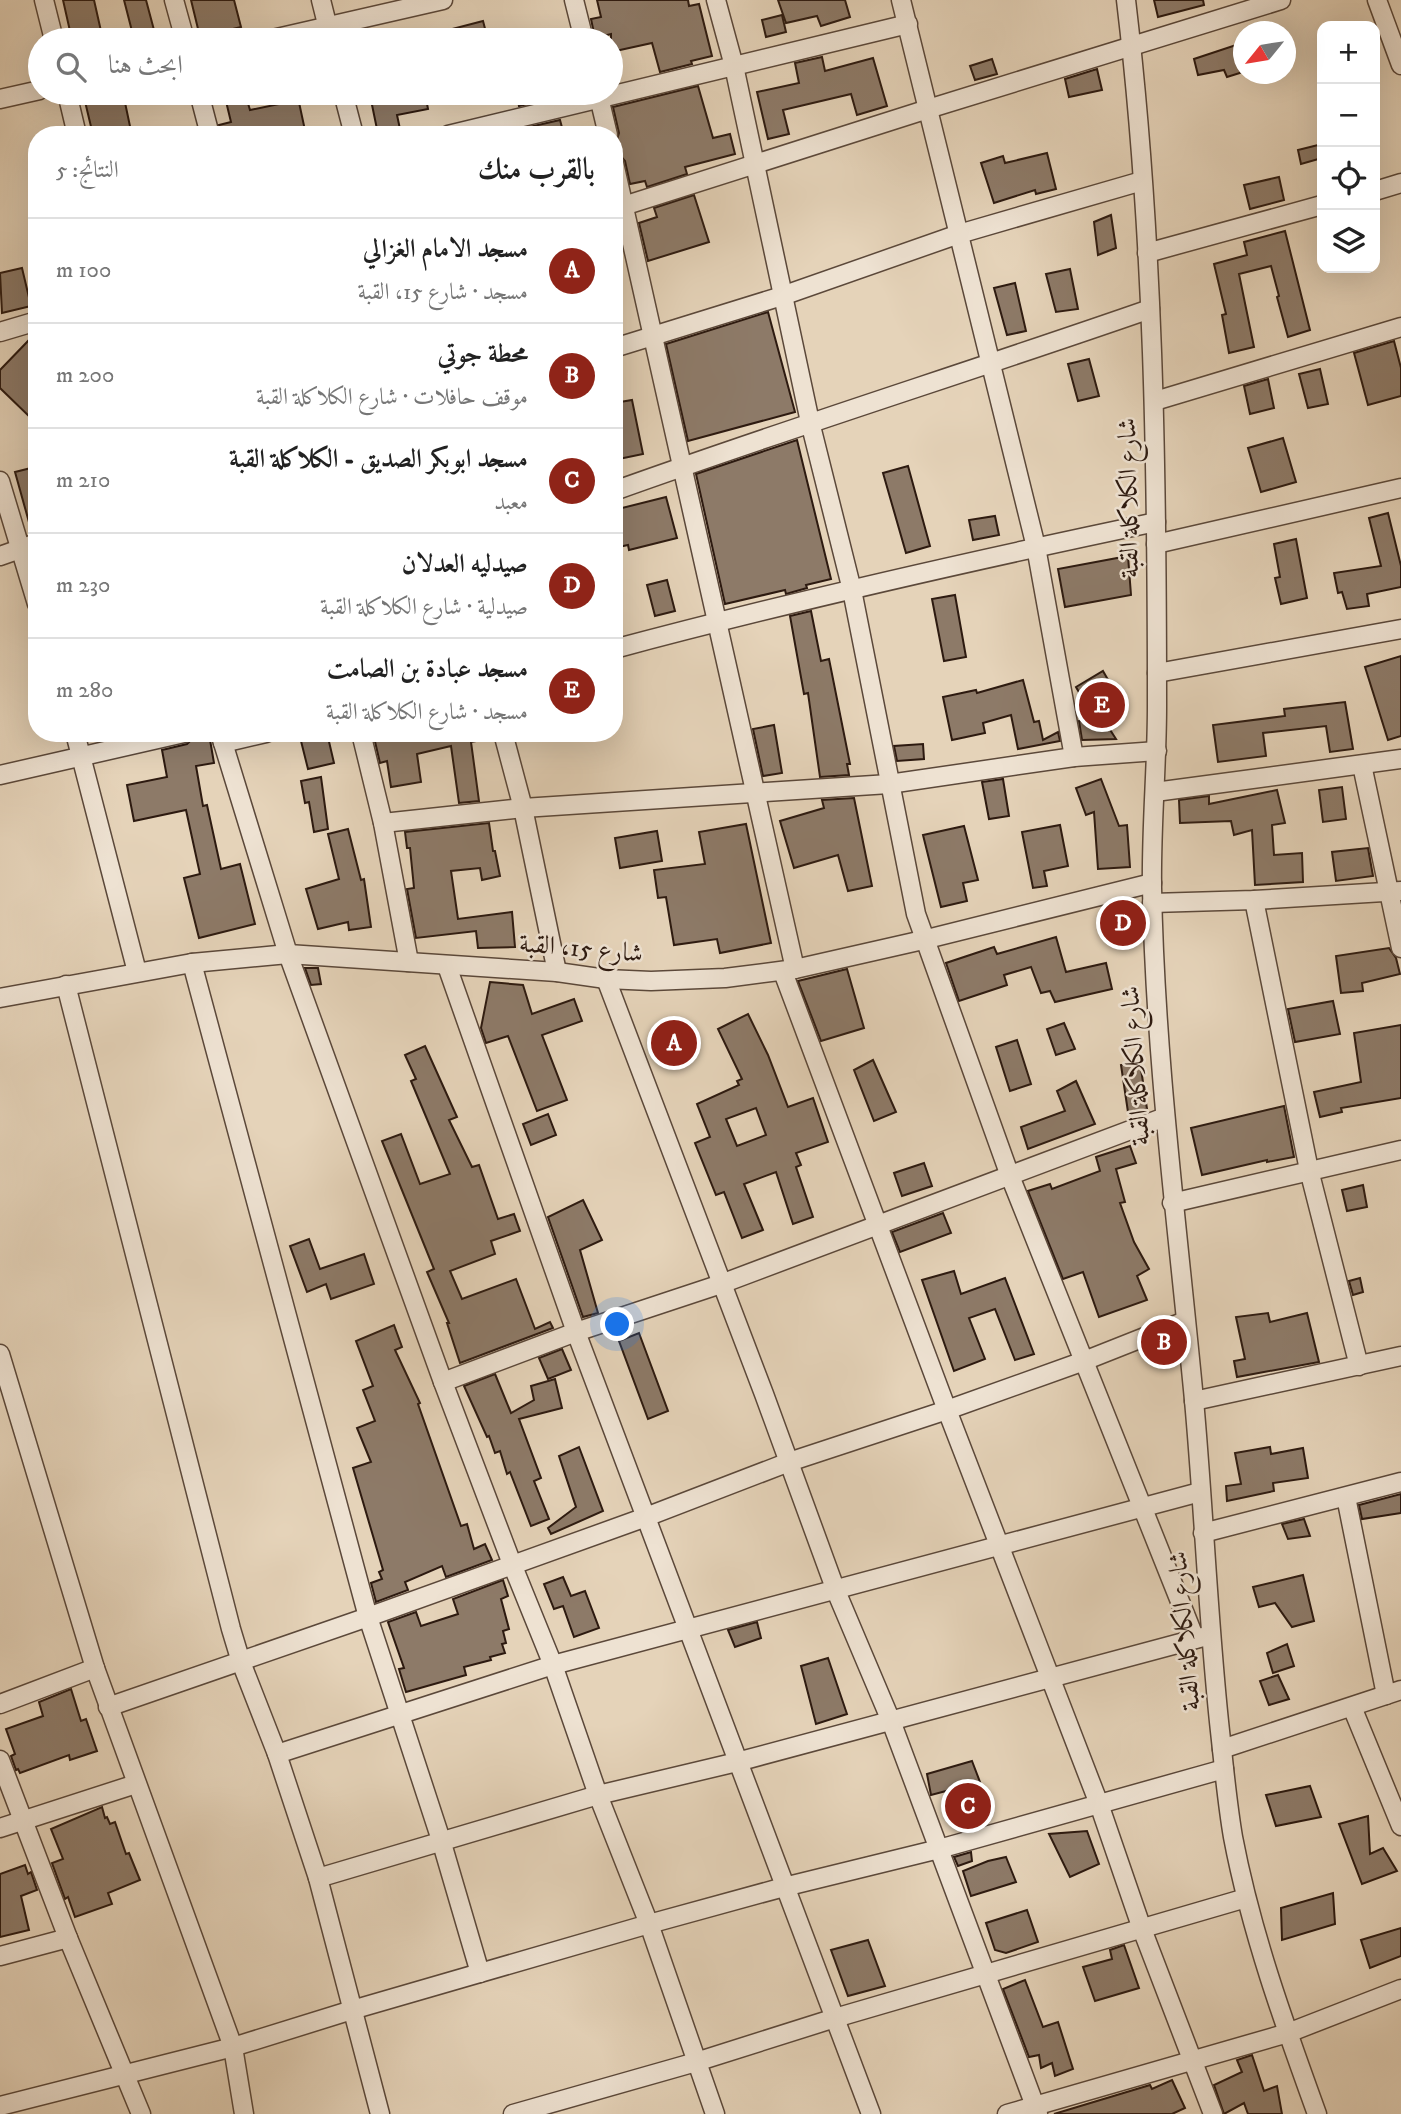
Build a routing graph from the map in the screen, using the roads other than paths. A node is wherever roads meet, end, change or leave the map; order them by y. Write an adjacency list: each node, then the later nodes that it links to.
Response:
1 (44, 0): 12 (street)
2 (174, 0): 13 (street)
3 (321, 0): 14 (street)
4 (443, 0): 15 (street)
5 (574, 0): 16 (street)
6 (716, 0): 19 (street)
7 (901, 0): 11 (street)
8 (1126, 0): 17 (street, شارع الكلاكلة القبة)
9 (1281, 0): 17 (street)
10 (1377, 0): 18 (street)
11 (908, 24): 19 (street); 28 (street)
12 (51, 28)
13 (182, 28)
14 (328, 28)
15 (346, 28)
16 (581, 28)
17 (1131, 47): 28 (street); 35 (street, شارع الكلاكلة القبة)
18 (1401, 65)
19 (734, 66): 20 (street); 34 (street)
20 (623, 90)
21 (28, 93): 22 (street)
22 (0, 99)
23 (70, 105): 29 (street)
24 (202, 105): 30 (street)
25 (346, 105): 31 (street)
26 (563, 105): 32 (street)
27 (600, 105): 33 (street)
28 (928, 108): 34 (street); 41 (street)
29 (75, 126)
30 (207, 126)
31 (352, 126)
32 (483, 126)
33 (606, 126)
34 (754, 164): 39 (street); 43 (street)
35 (1142, 181): 41 (street); 42 (street, شارع الكلاكلة القبة)
36 (1401, 183): 37 (street)
37 (1380, 189)
38 (1317, 206): 42 (street)
39 (623, 207)
40 (623, 224): 48 (street)
41 (959, 234): 43 (street); 50 (street)
42 (1147, 253): 44 (street, شارع الكلاكلة القبة)
43 (782, 296): 48 (street); 52 (street)
44 (1150, 309): 50 (street); 51 (street, شارع الكلاكلة القبة)
45 (28, 324): 47 (street)
46 (1401, 327): 51 (street)
47 (0, 332)
48 (652, 336): 49 (street); 53 (street)
49 (623, 345)
50 (991, 365): 52 (street); 61 (street)
51 (1154, 401): 57 (street, شارع الكلاكلة القبة)
52 (810, 422): 53 (street); 63 (street)
53 (682, 466): 55 (street); 64 (street)
54 (0, 481): 58 (street)
55 (623, 488)
56 (1401, 488): 59 (street)
57 (1156, 522): 59 (street, شارع الكلاكلة القبة); 61 (street)
58 (28, 544)
59 (1156, 544): 67 (street, شارع الكلاكلة القبة)
60 (28, 546): 62 (street)
61 (1035, 547): 63 (street); 74 (street)
62 (0, 556)
63 (852, 590): 64 (street); 79 (street)
64 (718, 621): 66 (street); 80 (street)
65 (1401, 629): 67 (street)
66 (623, 647)
67 (1157, 673): 73 (street, شارع الكلاكلة القبة)
68 (78, 742): 75 (street)
69 (147, 742): 75 (street)
70 (223, 742): 90 (street)
71 (363, 742): 83 (street)
72 (505, 742): 82 (street)
73 (1157, 751): 74 (street); 81 (street, شارع الكلاكلة القبة)
74 (1074, 757): 79 (street)
75 (82, 758): 78 (street); 95 (street)
76 (1401, 760): 77 (street)
77 (1362, 765): 81 (street); 85 (street)
78 (0, 775)
79 (888, 784): 80 (street); 88 (street)
80 (757, 791): 82 (street); 94 (street)
81 (1155, 793): 84 (street, شارع الكلاكلة القبة)
82 (523, 807): 83 (street); 96 (street)
83 (383, 823): 91 (street)
84 (1152, 883): 87 (street, شارع الكلاكلة القبة); 88 (street, شارع 15، القبة)
85 (1395, 892): 86 (street); 89 (street)
86 (1254, 900): 87 (street); 102 (street)
87 (1152, 903): 100 (street, شارع الكلاكلة القبة)
88 (923, 940): 94 (street, شارع 15، القبة); 103 (street)
89 (1401, 947)
90 (288, 954): 91 (street, شارع 15، القبة); 92 (street, شارع 15، القبة); 113 (street)
91 (409, 962): 93 (street, شارع 15، القبة)
92 (192, 963): 95 (street, شارع 15، القبة); 126 (street)
93 (447, 966): 96 (street, شارع 15، القبة); 108 (street)
94 (789, 971): 97 (street, شارع 15، القبة); 105 (street)
95 (137, 972): 98 (street, شارع 15، القبة)
96 (557, 972): 97 (street, شارع 15، القبة)
97 (606, 979): 106 (street)
98 (65, 985): 99 (street, شارع 15، القبة); 129 (street)
99 (0, 998)
100 (1165, 1117): 103 (street); 104 (street, شارع الكلاكلة القبة)
101 (1401, 1150): 102 (street)
102 (1309, 1170): 104 (street); 112 (street)
103 (1010, 1176): 105 (street); 111 (street)
104 (1172, 1203): 107 (street, شارع الكلاكلة القبة)
105 (879, 1225): 106 (street); 115 (street)
106 (721, 1284): 108 (street); 116 (street)
107 (1185, 1321): 111 (street); 114 (street, شارع الكلاكلة القبة)
108 (576, 1332): 113 (street); 121 (street)
109 (0, 1354): 131 (street)
110 (1401, 1356): 112 (street)
111 (1084, 1361): 115 (street); 120 (street)
112 (1359, 1366): 114 (street)
113 (443, 1382): 124 (street)
114 (1194, 1401): 118 (street, شارع الكلاكلة القبة)
115 (947, 1410): 116 (street); 123 (street)
116 (789, 1462): 121 (street); 125 (street)
117 (1401, 1482): 119 (street)
118 (1200, 1492): 120 (street); 122 (street, شارع الكلاكلة القبة)
119 (1346, 1497): 122 (street); 133 (street)
120 (1142, 1509): 123 (street); 128 (street)
121 (646, 1517): 124 (street); 127 (street)
122 (1203, 1533): 128 (street, شارع الكلاكلة القبة)
123 (1000, 1546): 125 (street); 132 (street)
124 (512, 1564): 126 (street); 130 (street)
125 (836, 1591): 127 (street); 138 (street)
126 (368, 1617): 129 (street); 137 (street)
127 (689, 1630): 130 (street); 142 (street)
128 (1202, 1637): 132 (street); 139 (street, شارع الكلاكلة القبة)
129 (241, 1661): 135 (street); 140 (street)
130 (553, 1665): 137 (street); 145 (street)
131 (94, 1668): 134 (street); 135 (street)
132 (1050, 1679): 138 (street); 146 (street)
133 (1394, 1693): 136 (street)
134 (0, 1704)
135 (108, 1707): 144 (street)
136 (1352, 1707): 139 (street); 148 (street)
137 (398, 1713): 140 (street); 150 (street)
138 (891, 1721): 142 (street); 151 (street)
139 (1222, 1749): 143 (street, شارع الكلاكلة القبة)
140 (277, 1754): 152 (street)
141 (0, 1760): 147 (street)
142 (737, 1762): 145 (street); 153 (street)
143 (1224, 1769): 146 (street); 154 (street, شارع الكلاكلة القبة)
144 (136, 1783): 147 (street); 165 (street)
145 (598, 1796): 150 (street); 155 (street)
146 (1099, 1804): 151 (street); 156 (street)
147 (24, 1821): 149 (street); 157 (street)
148 (1401, 1826)
149 (0, 1828)
150 (441, 1840): 152 (street); 159 (street)
151 (939, 1849): 153 (street); 160 (street)
152 (318, 1878): 162 (street)
153 (784, 1886): 155 (street); 163 (street)
154 (1246, 1898): 156 (street); 164 (street, شارع الكلاكلة القبة)
155 (649, 1924): 159 (street); 167 (street)
156 (1142, 1929): 160 (street); 166 (street)
157 (68, 1938): 158 (street); 168 (street)
158 (0, 1956)
159 (480, 1973): 162 (street)
160 (987, 1974): 163 (street); 170 (street)
161 (1401, 1989): 164 (street)
162 (352, 2010): 165 (street); 173 (street)
163 (835, 2018): 167 (street); 176 (street)
164 (1288, 2033): 166 (street); 179 (street, شارع الكلاكلة القبة)
165 (233, 2046): 168 (street); 172 (street)
166 (1191, 2060): 170 (street); 178 (street)
167 (696, 2062): 174 (street); 175 (street)
168 (125, 2073): 169 (street); 171 (street)
169 (0, 2106)
170 (1036, 2110): 177 (street)
171 (141, 2114)
172 (244, 2114)
173 (380, 2114)
174 (513, 2114)
175 (715, 2114)
176 (871, 2114)
177 (1007, 2114)
178 (1213, 2114)
179 (1317, 2114)

